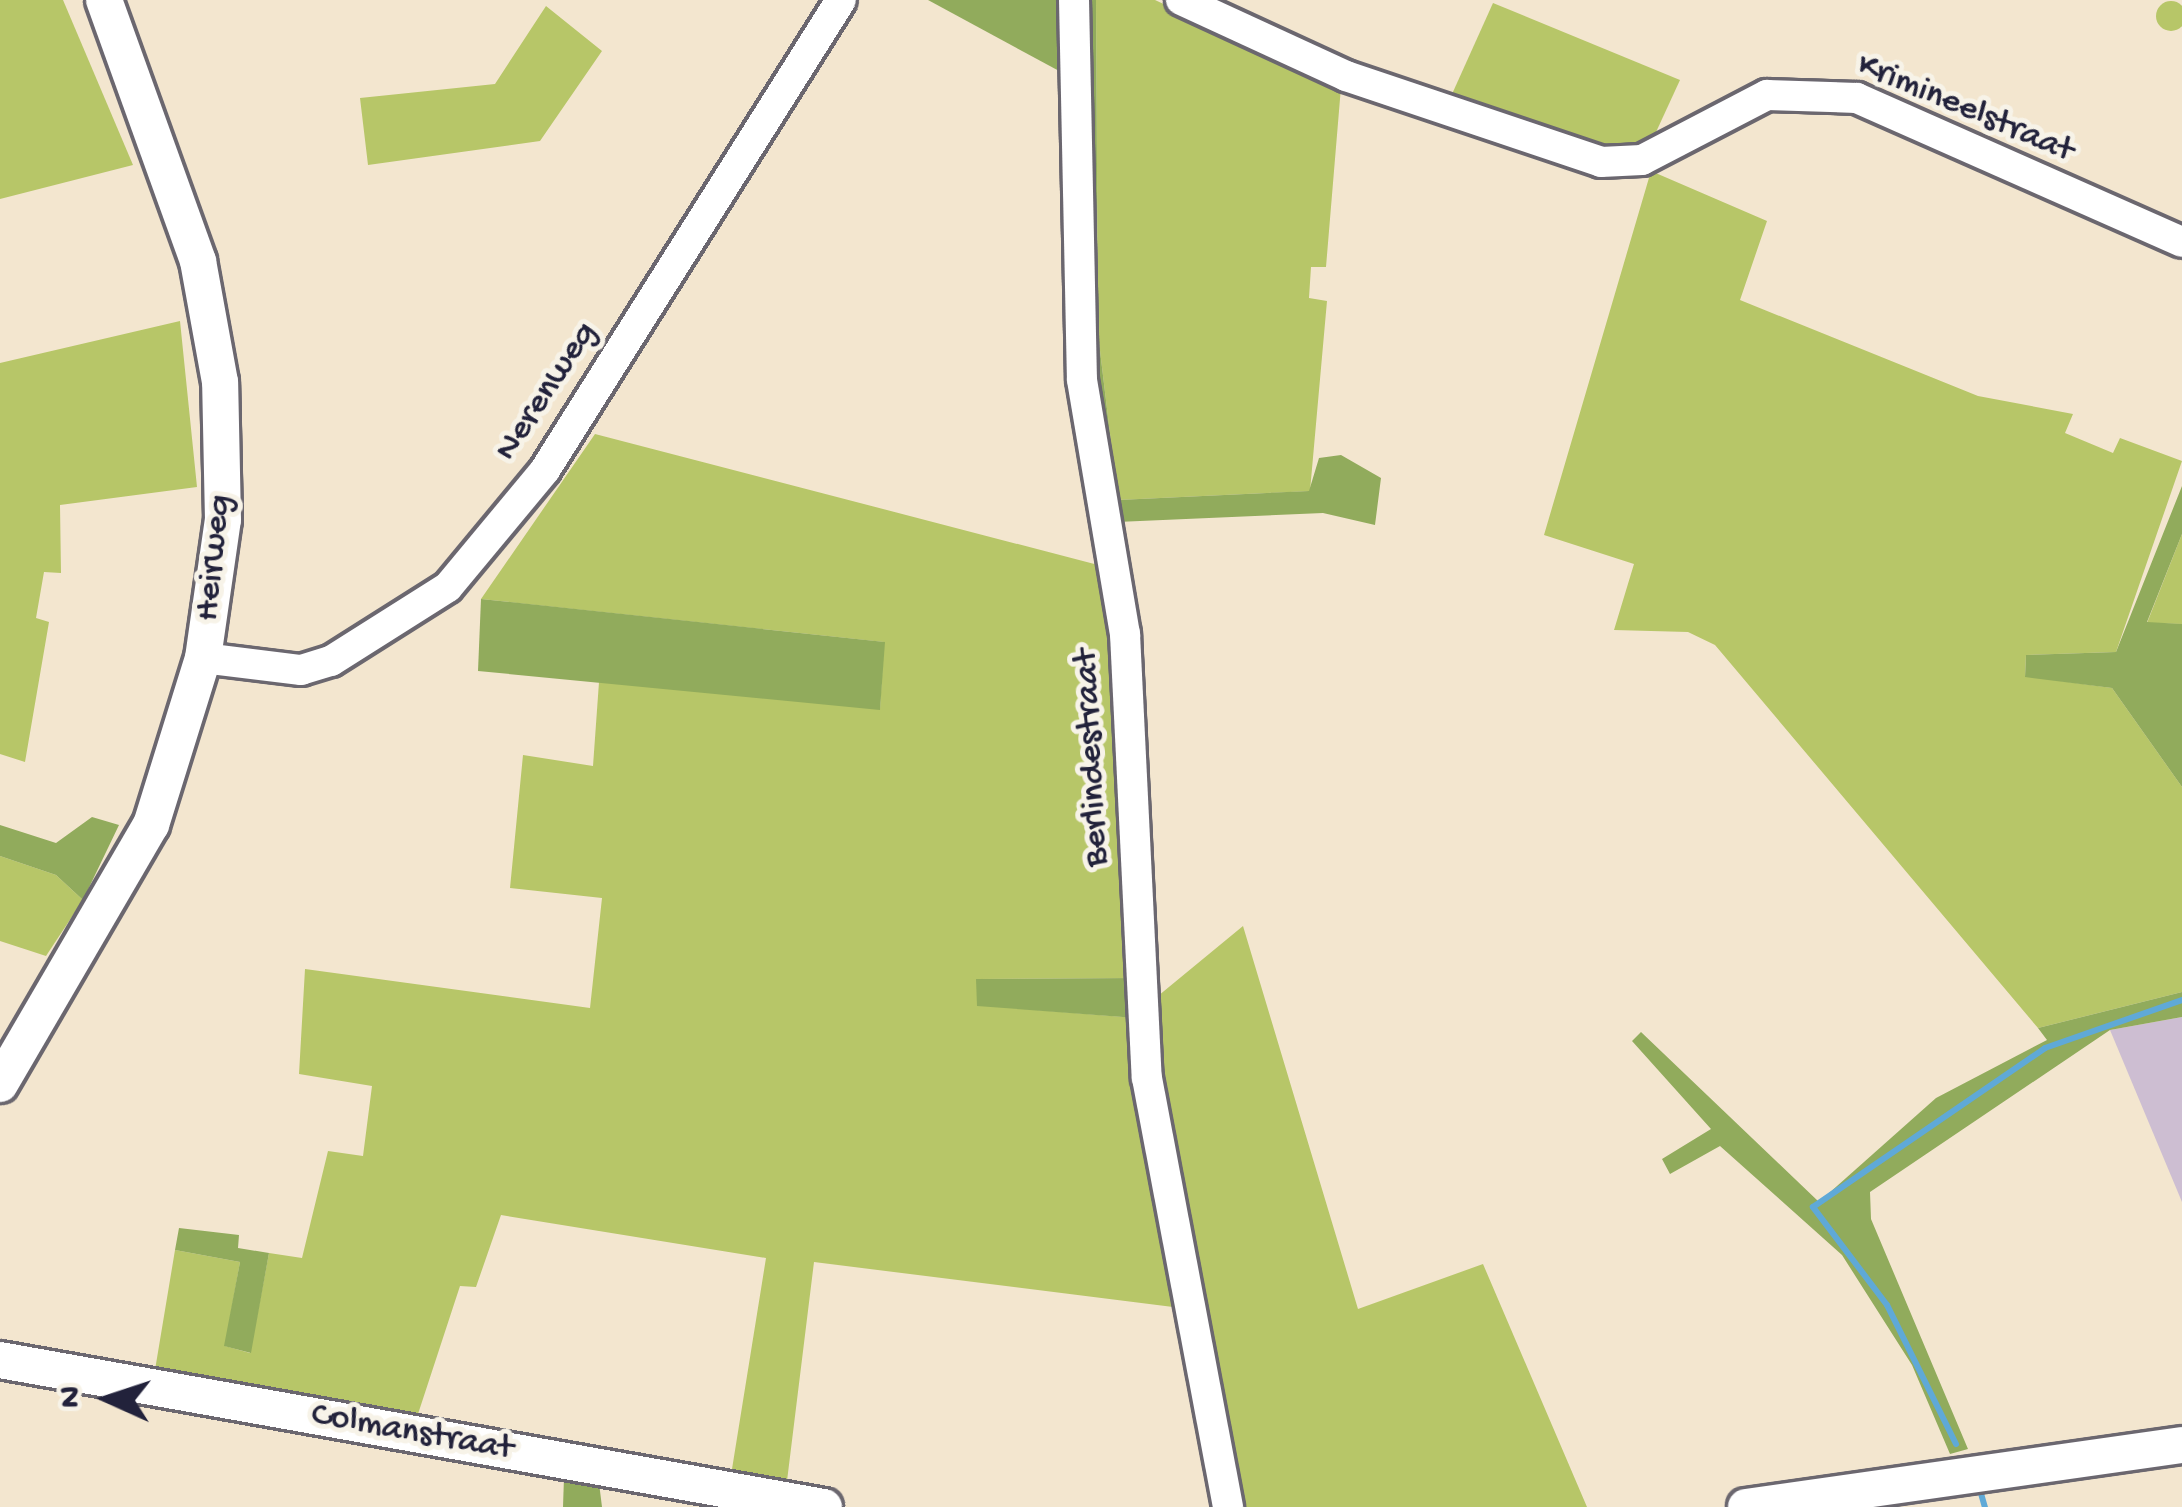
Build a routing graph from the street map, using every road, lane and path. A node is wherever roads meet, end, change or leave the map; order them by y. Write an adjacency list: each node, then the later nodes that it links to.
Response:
1 (104, 0): 6 (main road, Heirweg)
2 (842, 0): 6 (street, Nerenweg)
3 (1074, 0): 11 (street, Berlindestraat)
4 (1180, 0): 5 (street, Krimineelstraat)
5 (2182, 242)
6 (203, 658): 7 (main road, Heirweg)
7 (0, 1084)
8 (0, 1360): 10 (main road, Colmanstraat)
9 (2182, 1445): 12 (main road)
10 (824, 1507)
11 (1228, 1507)
12 (1746, 1507)

